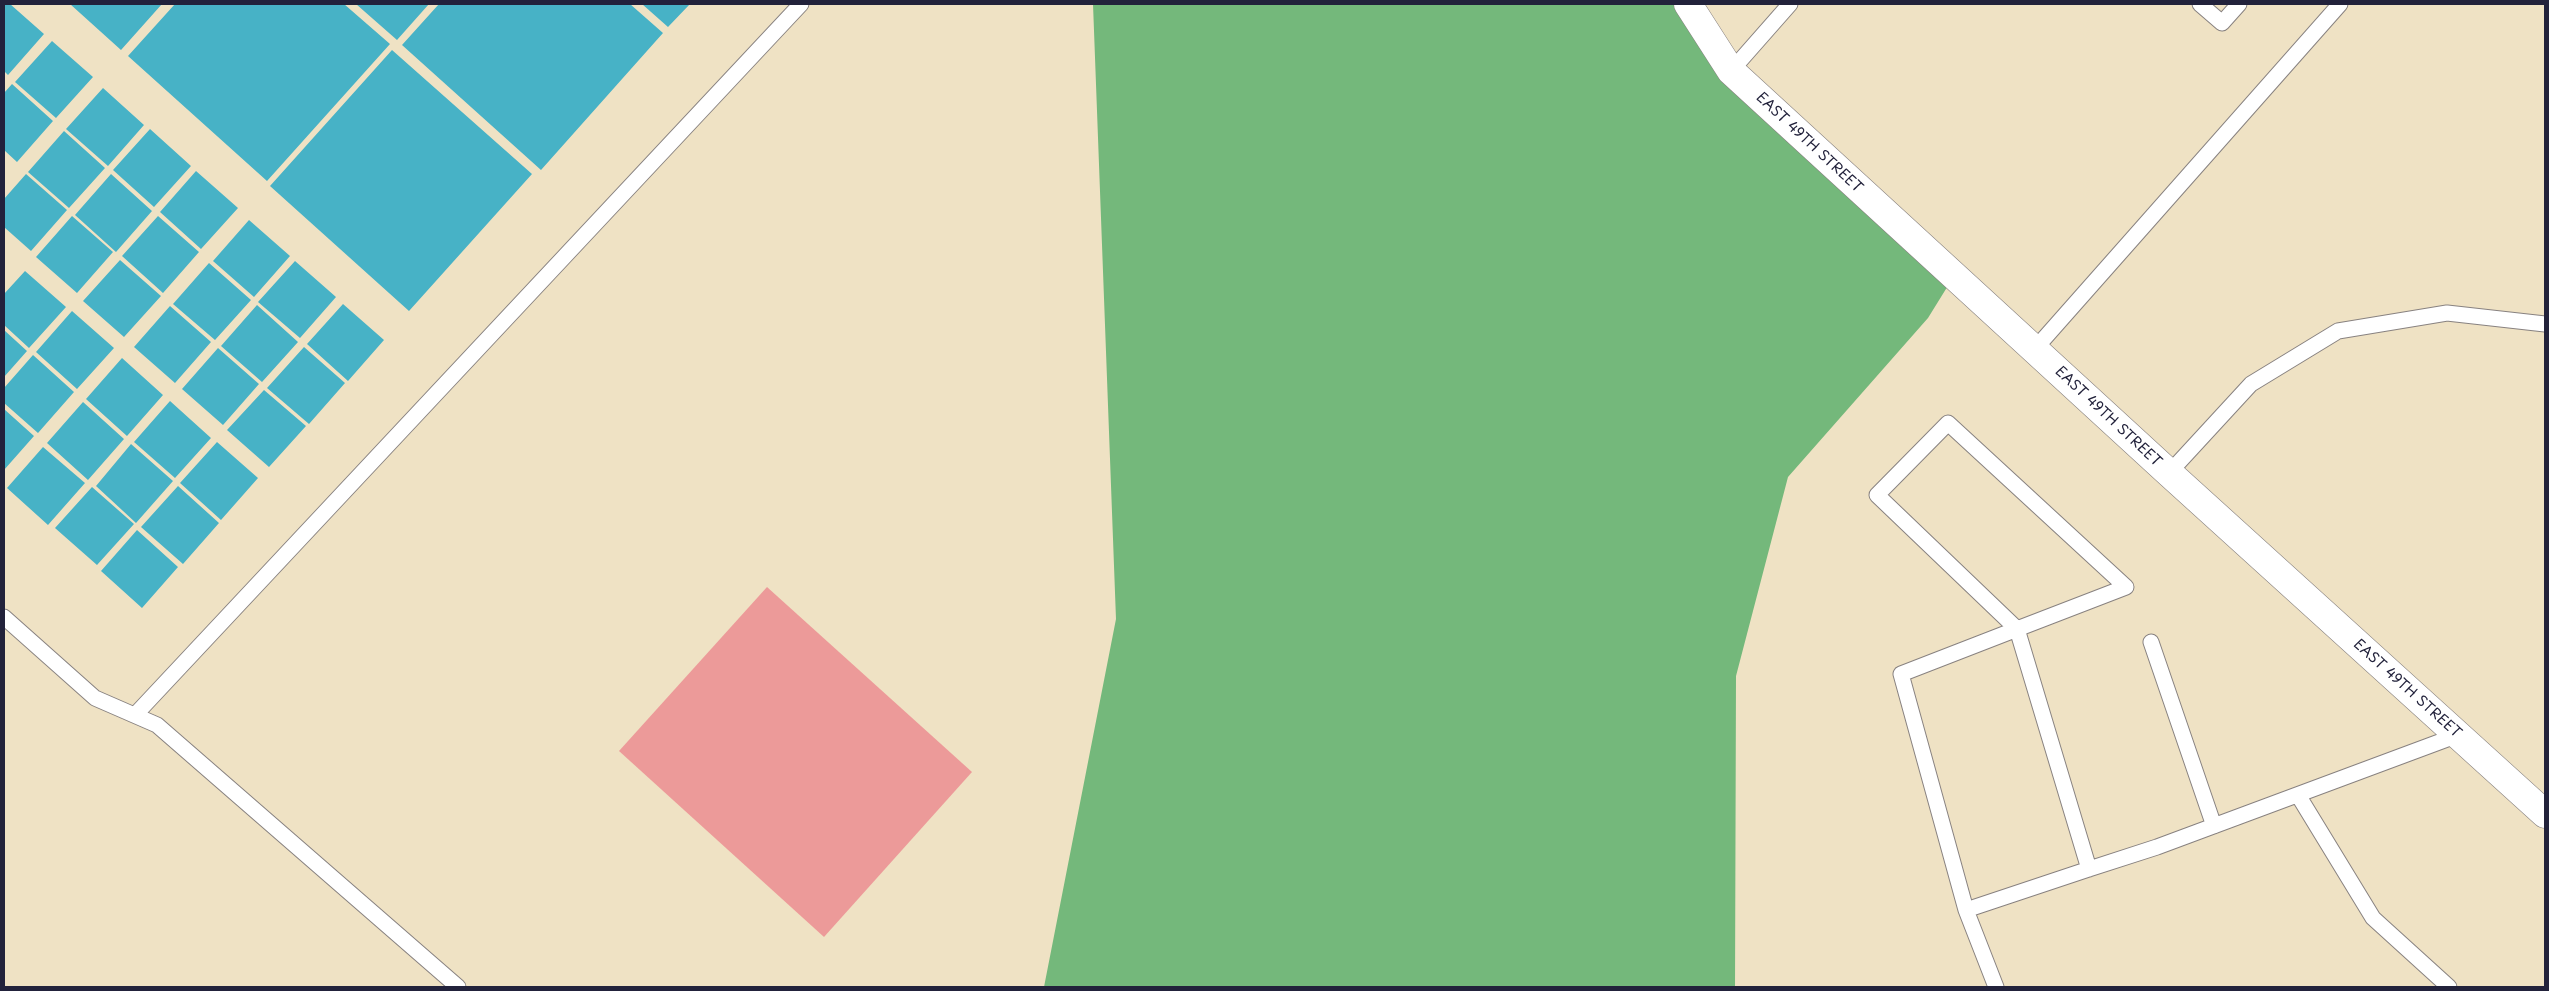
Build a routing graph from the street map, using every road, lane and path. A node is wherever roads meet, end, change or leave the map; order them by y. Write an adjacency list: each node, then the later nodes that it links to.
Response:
1 (801, 4): 14 (lane)
2 (1688, 4): 7 (street, EAST 49TH STREET)
3 (1790, 4): 7 (lane)
4 (2200, 4): 5 (lane)
5 (2239, 4)
6 (2340, 4): 9 (lane)
7 (1731, 71): 9 (street, EAST 49TH STREET)
8 (2545, 324): 10 (lane)
9 (2034, 350): 10 (street, EAST 49TH STREET)
10 (2168, 473): 15 (street, EAST 49TH STREET)
11 (4, 617): 14 (lane)
12 (2017, 629): 12 (lane); 19 (lane); 20 (lane)
13 (2151, 642): 18 (lane)
14 (135, 715): 21 (lane)
15 (2458, 735): 16 (lane); 17 (street, EAST 49TH STREET)
16 (2298, 795): 18 (lane); 23 (lane)
17 (2545, 814)
18 (2214, 826): 19 (lane)
19 (2089, 869): 20 (lane)
20 (1966, 910): 22 (lane)
21 (458, 987)
22 (1996, 987)
23 (2449, 987)

